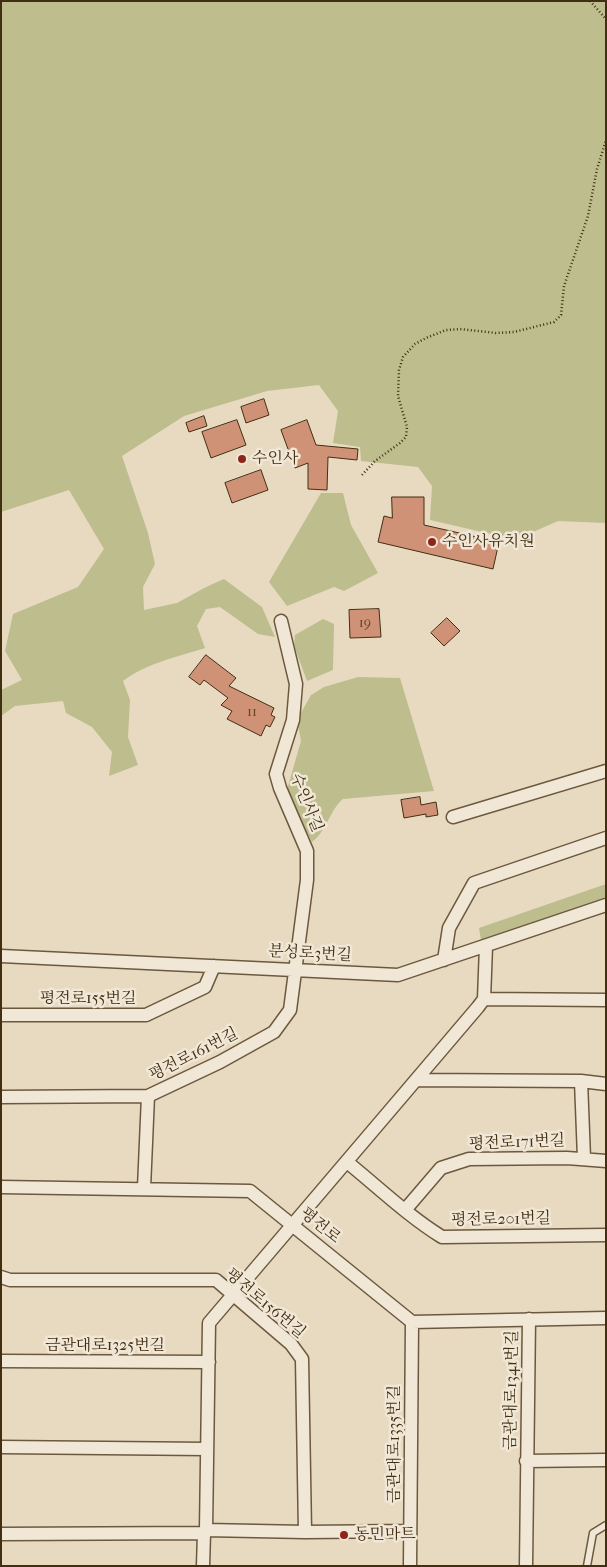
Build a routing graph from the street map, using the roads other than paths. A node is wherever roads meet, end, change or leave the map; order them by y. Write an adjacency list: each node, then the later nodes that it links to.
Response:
1 (281, 622): 10 (street, 수인사길)
2 (606, 771): 3 (street)
3 (453, 817)
4 (606, 838): 8 (street)
5 (606, 906): 6 (street, 분성로3번길)
6 (486, 946): 8 (street, 분성로3번길); 11 (street)
7 (1, 956): 9 (street, 분성로3번길)
8 (444, 960): 10 (street, 분성로3번길)
9 (214, 966): 10 (street, 분성로3번길); 13 (street, 평전로155번길)
10 (295, 969): 17 (street, 평전로161번길)
11 (484, 999): 12 (street); 14 (street)
12 (606, 1000)
13 (1, 1015)
14 (416, 1080): 15 (street); 21 (street)
15 (582, 1081): 16 (street); 19 (street)
16 (606, 1084)
17 (148, 1096): 18 (street); 23 (street, 평전로161번길)
18 (1, 1097)
19 (584, 1158): 20 (street, 평전로171번길); 24 (street, 평전로171번길)
20 (606, 1161)
21 (347, 1162): 24 (street); 25 (street)
22 (1, 1187): 23 (street, 평전로)
23 (144, 1188): 25 (street, 평전로)
24 (405, 1210): 26 (street, 평전로201번길)
25 (292, 1224): 28 (street); 31 (street, 평전로)
26 (606, 1235)
27 (1, 1277): 28 (street, 평전로156번길)
28 (233, 1295): 33 (street); 41 (street, 평전로156번길)
29 (606, 1318): 30 (street)
30 (530, 1319): 31 (street); 37 (street, 금관대로1341번길)
31 (412, 1322): 40 (street, 금관대로1335번길)
32 (1, 1361): 33 (street, 금관대로1325번길)
33 (209, 1362): 35 (street)
34 (1, 1447): 35 (street)
35 (207, 1449): 39 (street)
36 (606, 1460): 37 (street, 금관대로1341번길)
37 (526, 1461): 45 (street, 금관대로1341번길)
38 (606, 1524): 46 (lane)
39 (205, 1531): 41 (street); 42 (street); 43 (street)
40 (410, 1531): 41 (street); 44 (street, 금관대로1335번길)
41 (305, 1532)
42 (1, 1534)
43 (202, 1566)
44 (410, 1566)
45 (526, 1566)
46 (587, 1566)

